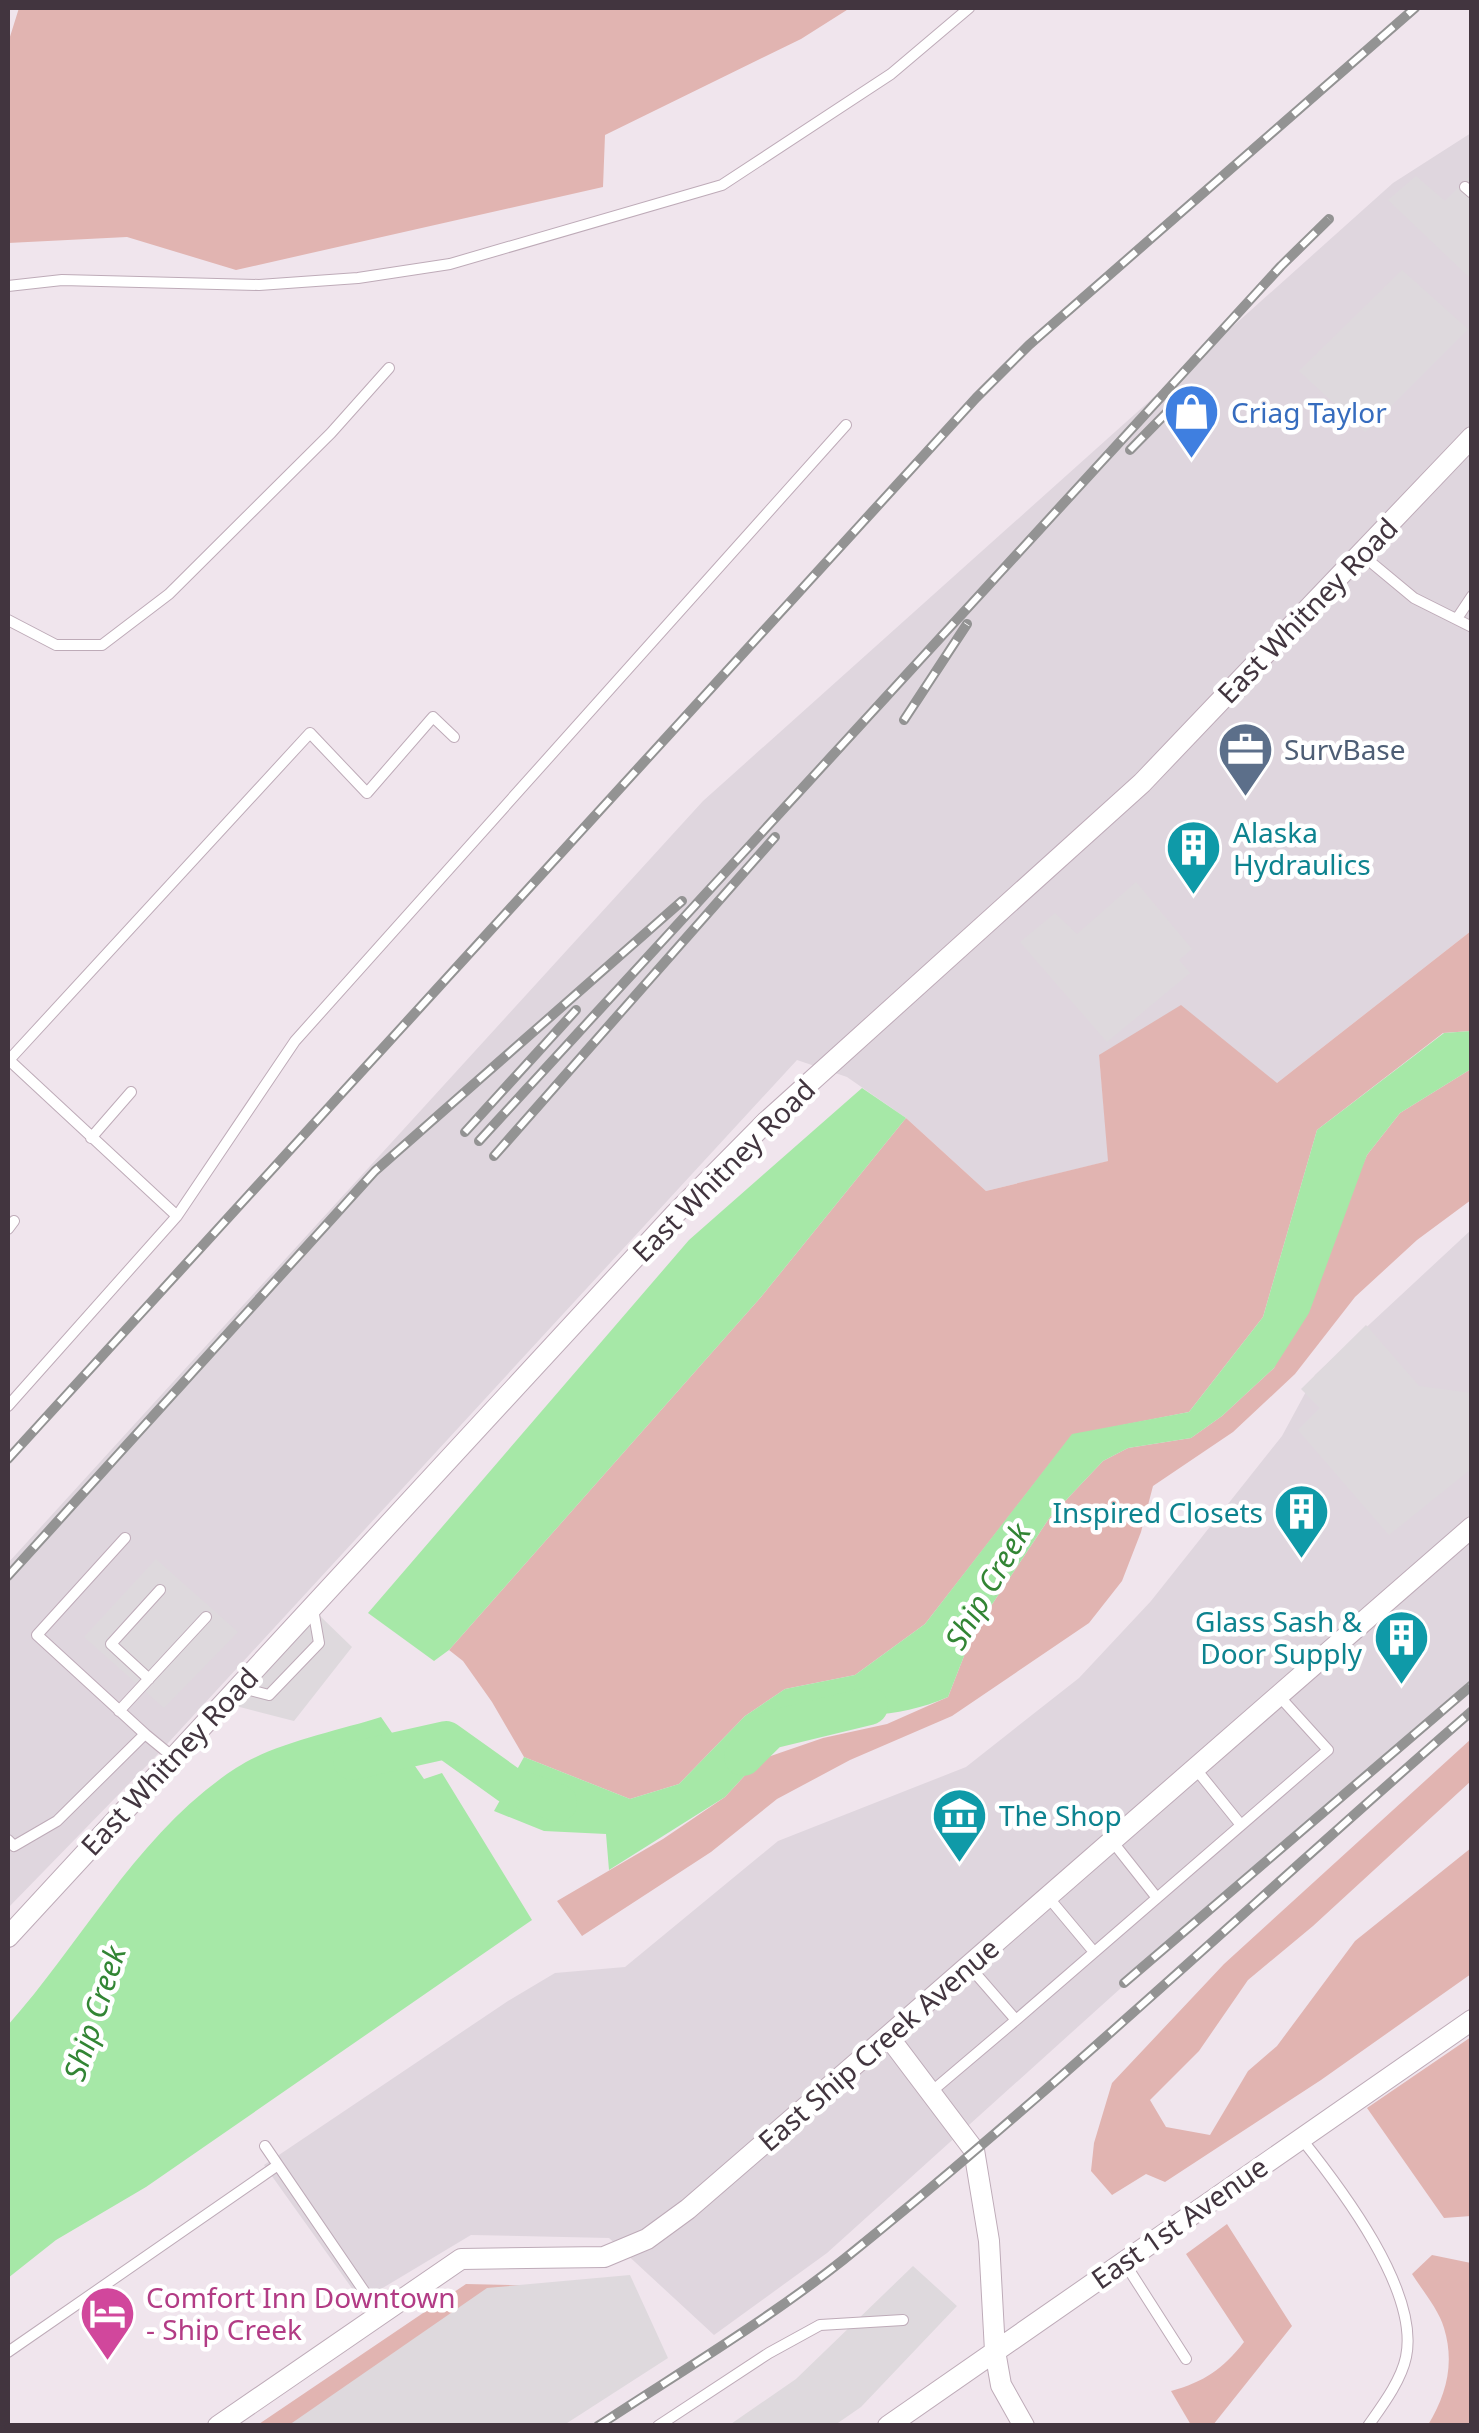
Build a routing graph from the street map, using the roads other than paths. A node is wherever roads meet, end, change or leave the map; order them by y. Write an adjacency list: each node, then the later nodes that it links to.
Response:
1 (969, 8): 2 (lane)
2 (8, 286)
3 (390, 368): 9 (lane)
4 (846, 425): 14 (lane)
5 (1472, 437): 6 (street, East Whitney Road)
6 (1362, 554): 8 (lane); 19 (street, East Whitney Road)
7 (1472, 596): 8 (lane)
8 (1458, 618): 10 (lane)
9 (8, 620)
10 (1472, 627)
11 (454, 736): 13 (lane)
12 (131, 1092): 13 (lane)
13 (90, 1138): 14 (lane)
14 (177, 1216): 15 (lane)
15 (8, 1406)
16 (1472, 1527): 23 (street, East Ship Creek Avenue)
17 (125, 1538): 24 (lane)
18 (160, 1590): 21 (lane)
19 (312, 1606): 22 (street, East Whitney Road); 22 (lane)
20 (206, 1618): 21 (lane)
21 (148, 1679): 24 (lane)
22 (238, 1687): 26 (street, East Whitney Road)
23 (1278, 1696): 27 (street, East Ship Creek Avenue); 28 (lane)
24 (119, 1711): 25 (lane)
25 (145, 1734): 26 (lane); 30 (lane)
26 (173, 1757): 33 (street, East Whitney Road)
27 (1195, 1768): 28 (lane); 29 (street, East Ship Creek Avenue)
28 (1241, 1825): 32 (lane)
29 (1112, 1840): 31 (street, East Ship Creek Avenue); 32 (lane)
30 (10, 1845)
31 (1048, 1897): 34 (lane); 35 (street, East Ship Creek Avenue)
32 (1157, 1898): 34 (lane)
33 (8, 1937)
34 (1094, 1952): 36 (lane)
35 (969, 1966): 36 (lane); 38 (street, East Ship Creek Avenue)
36 (1016, 2020): 39 (lane)
37 (1472, 2020): 40 (street, East 1st Avenue)
38 (888, 2036): 39 (street); 44 (street, East Ship Creek Avenue)
39 (931, 2093): 46 (street)
40 (1300, 2138): 43 (street, East 1st Avenue); 53 (lane)
41 (264, 2146): 42 (lane)
42 (278, 2164): 44 (lane); 47 (lane)
43 (1123, 2262): 46 (street, East 1st Avenue); 48 (lane)
44 (380, 2313): 49 (street, East Ship Creek Avenue)
45 (904, 2320): 50 (lane)
46 (995, 2351): 51 (street, East 1st Avenue); 52 (street)
47 (8, 2352)
48 (1186, 2358)
49 (218, 2426)
50 (658, 2426)
51 (888, 2426)
52 (1024, 2426)
53 (1368, 2426)

